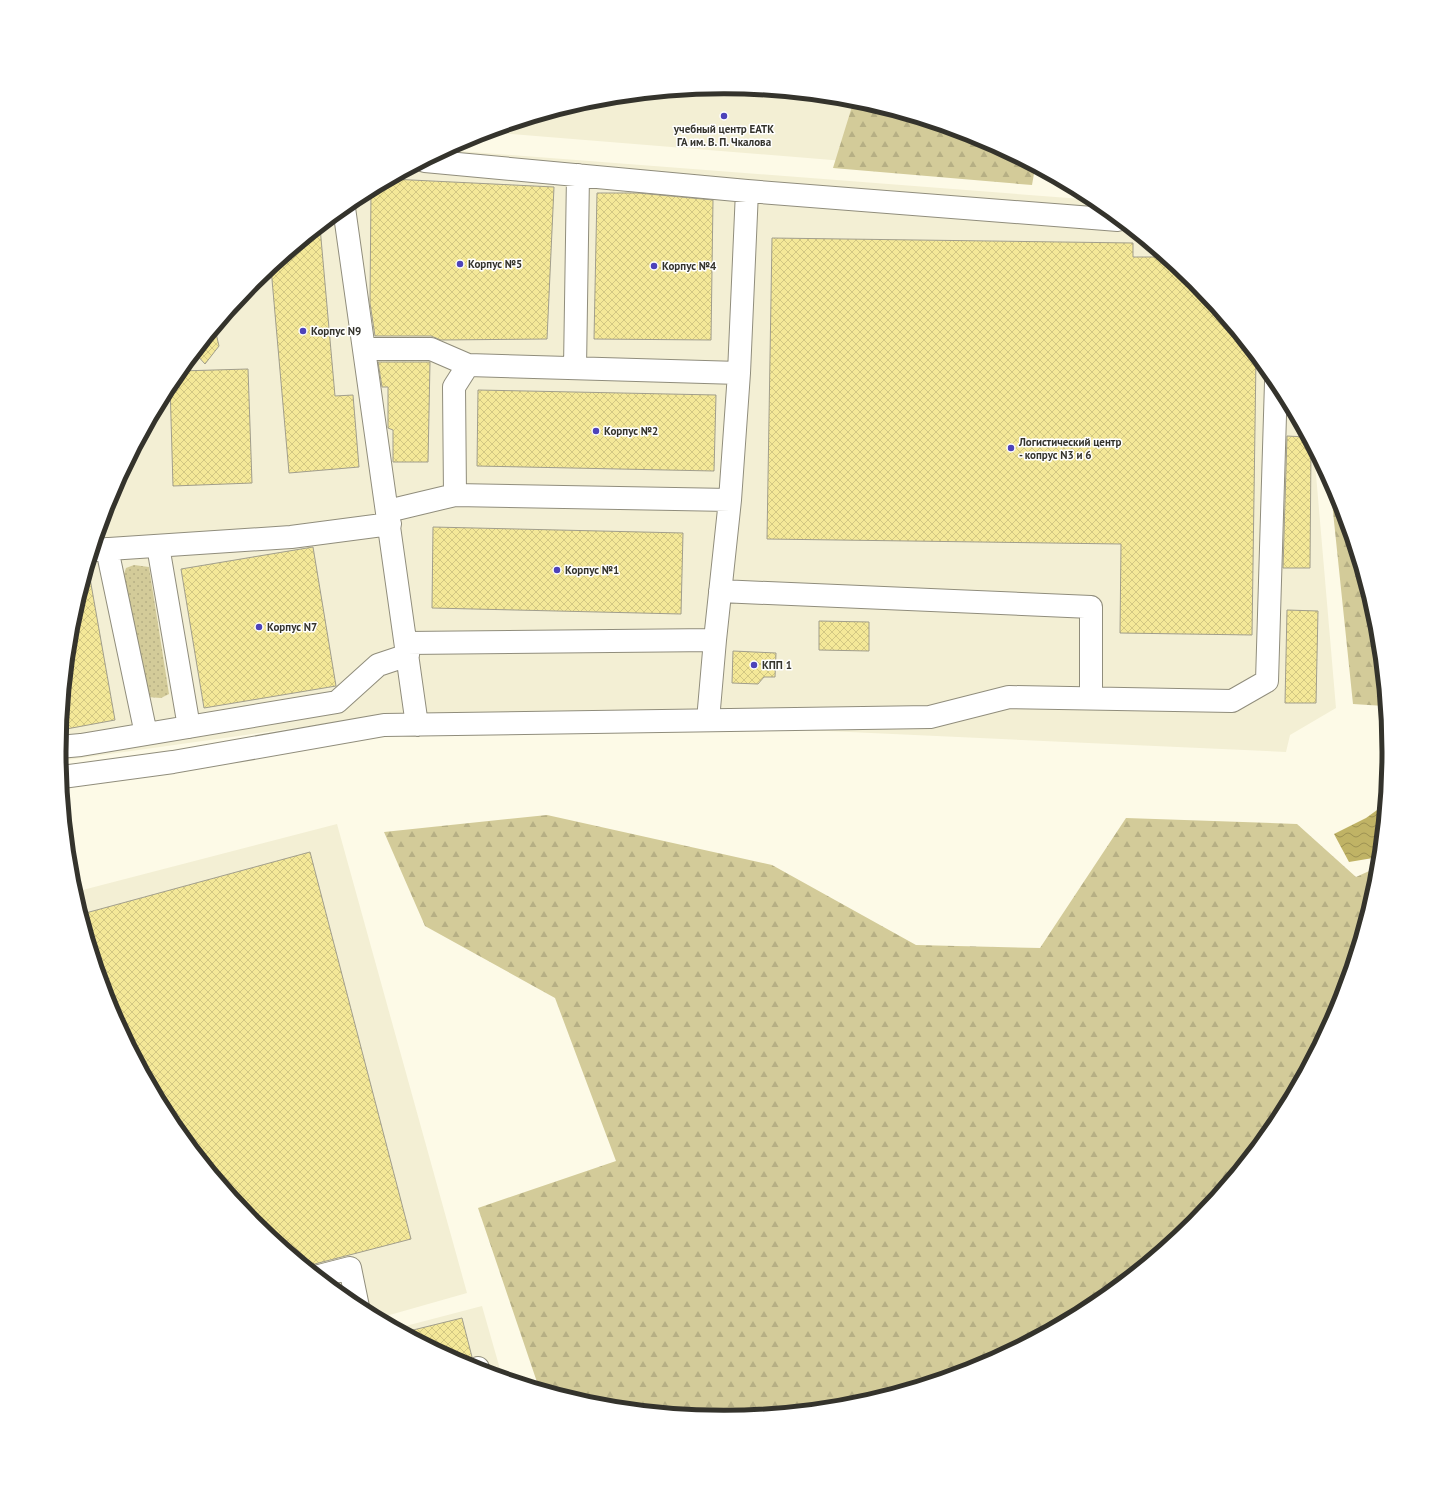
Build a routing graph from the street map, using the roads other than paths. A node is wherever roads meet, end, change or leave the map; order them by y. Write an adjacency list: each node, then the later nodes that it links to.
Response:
1 (434, 162): 2 (lane)
2 (578, 175): 3 (lane); 8 (lane)
3 (747, 191): 5 (lane); 9 (lane)
4 (345, 214): 6 (lane)
5 (1110, 219)
6 (365, 349): 7 (lane); 13 (lane)
7 (468, 365): 8 (lane); 11 (lane)
8 (575, 368): 9 (lane)
9 (738, 373): 12 (lane)
10 (1276, 393): 19 (lane)
11 (455, 495): 12 (lane); 13 (lane)
12 (730, 500): 16 (lane)
13 (389, 518): 14 (lane); 18 (lane)
14 (158, 546): 15 (lane); 22 (lane)
15 (101, 550): 23 (lane)
16 (720, 591): 17 (lane); 19 (lane)
17 (715, 640): 18 (lane); 20 (lane)
18 (407, 649): 21 (lane); 22 (lane)
19 (1091, 698): 20 (lane)
20 (708, 720): 21 (lane)
21 (417, 725): 25 (lane)
22 (189, 727): 23 (lane)
23 (146, 734): 24 (lane)
24 (66, 746)
25 (67, 777)
26 (324, 1275): 27 (lane)
27 (356, 1298)

